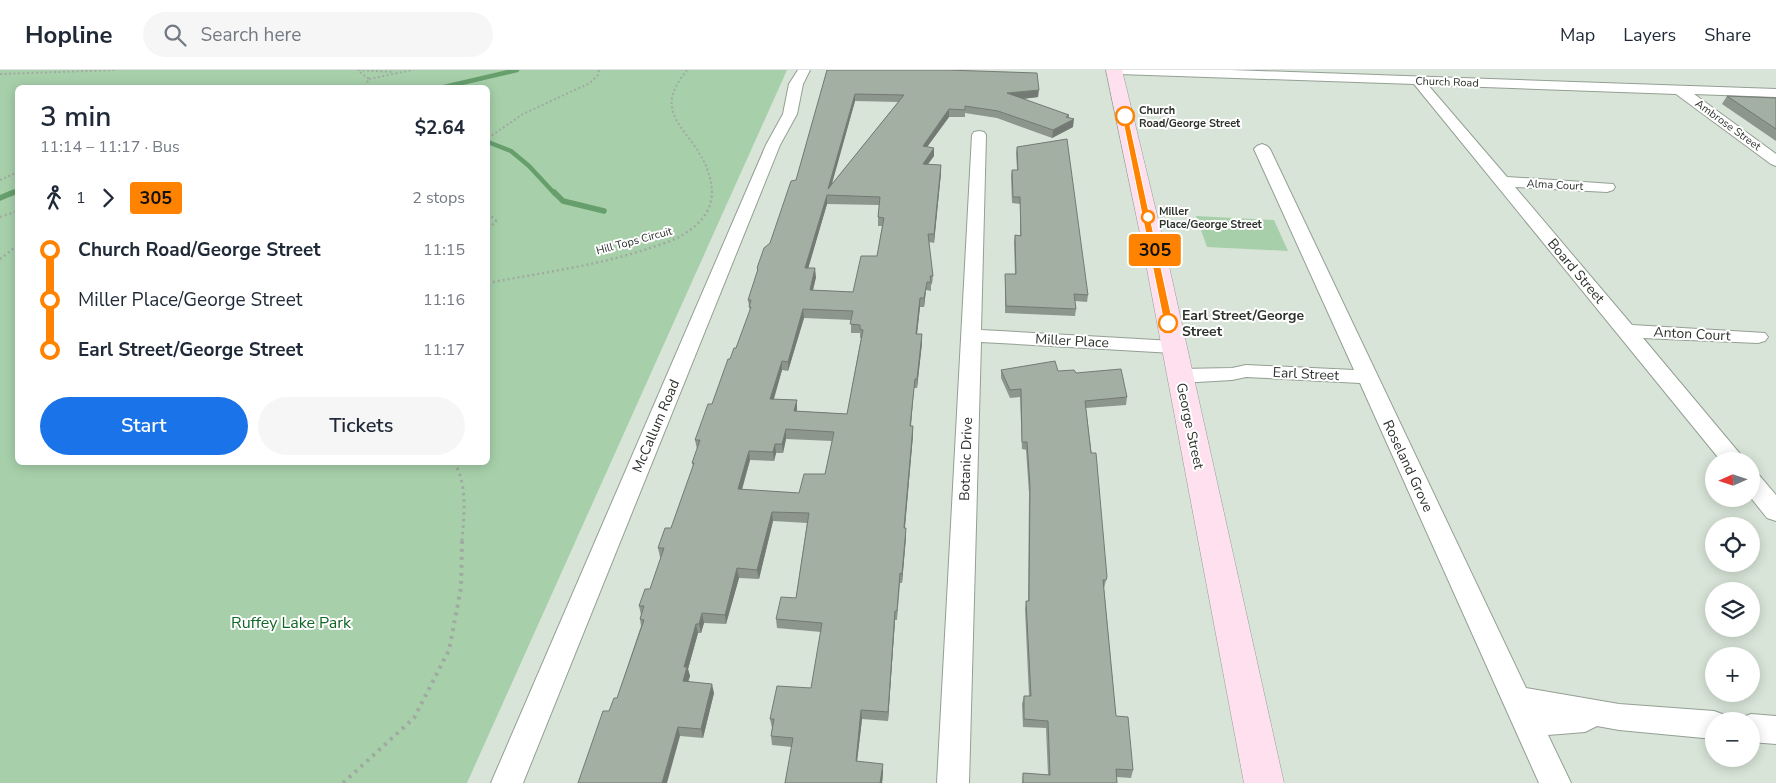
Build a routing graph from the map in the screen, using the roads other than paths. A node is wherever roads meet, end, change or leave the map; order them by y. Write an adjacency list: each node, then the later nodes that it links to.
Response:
1 (804, 70): 26 (street, McCallum Road)
2 (1114, 70): 17 (main road, George Street)
3 (1119, 70): 5 (street, Church Road)
4 (1566, 70): 6 (street)
5 (1418, 81): 6 (street, Church Road); 12 (street, Board Street)
6 (1585, 87): 7 (street, Church Road)
7 (1680, 90): 8 (street, Church Road); 11 (street, Ambrose Street)
8 (1776, 93)
9 (979, 135): 15 (street, Botanic Drive)
10 (1262, 149): 18 (street, Roseland Grove)
11 (1776, 161)
12 (1502, 182): 13 (street, Alma Court); 14 (street, Board Street)
13 (1607, 187)
14 (1626, 331): 16 (street, Anton Court); 19 (street, Board Street)
15 (971, 335): 17 (street, Miller Place); 27 (street, Botanic Drive)
16 (1758, 337)
17 (1176, 361): 18 (street, Earl Street); 28 (main road, George Street)
18 (1367, 377): 22 (street, Roseland Grove)
19 (1727, 452)
20 (1760, 493): 21 (street)
21 (1776, 512)
22 (1521, 711): 23 (street); 29 (street, Roseland Grove)
23 (1705, 724)
24 (1760, 729): 25 (street)
25 (1776, 730)
26 (507, 783)
27 (953, 783)
28 (1264, 783)
29 (1554, 783)

